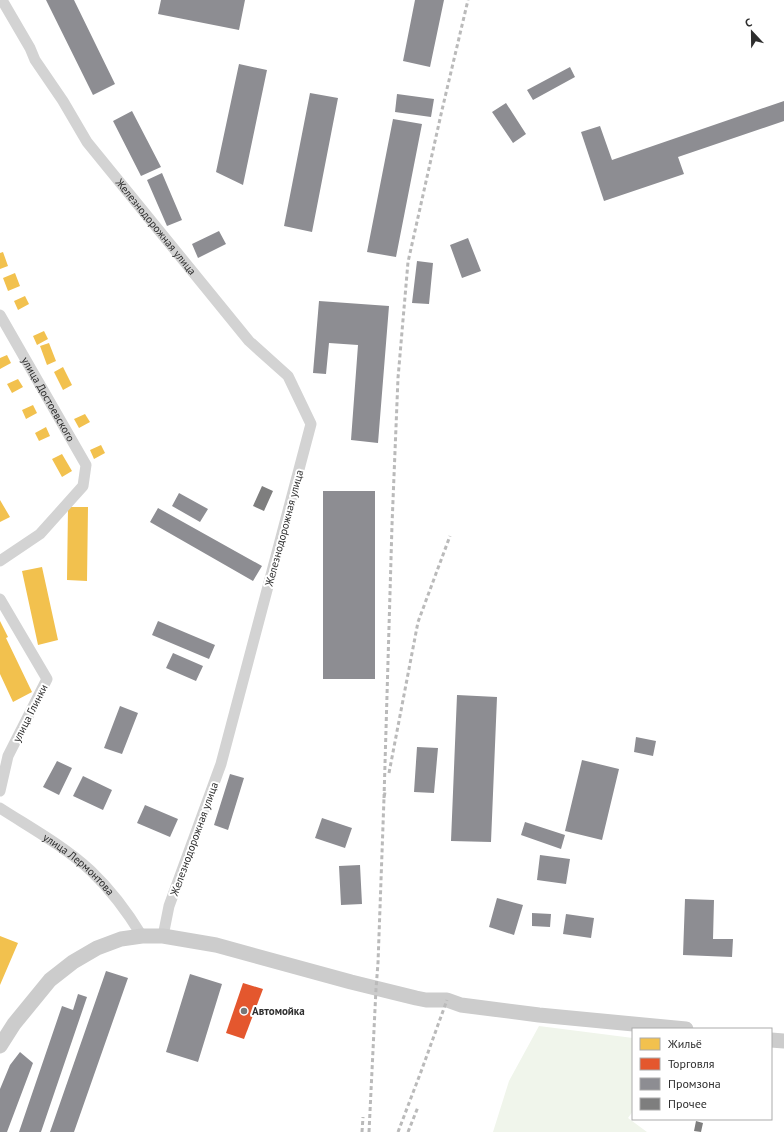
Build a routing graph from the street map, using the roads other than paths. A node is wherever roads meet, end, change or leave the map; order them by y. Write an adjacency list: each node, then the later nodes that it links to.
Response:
1 (2, 0): 8 (street, Железнодорожная улица)
2 (0, 315): 3 (street, улица Достоевского)
3 (0, 561)
4 (0, 598): 5 (street, улица Глинки)
5 (0, 791)
6 (0, 808): 7 (street, улица Лермонтова)
7 (142, 936): 8 (main road); 12 (main road)
8 (163, 936): 9 (main road)
9 (676, 1028)
10 (772, 1040): 11 (main road)
11 (784, 1041)
12 (0, 1046)

